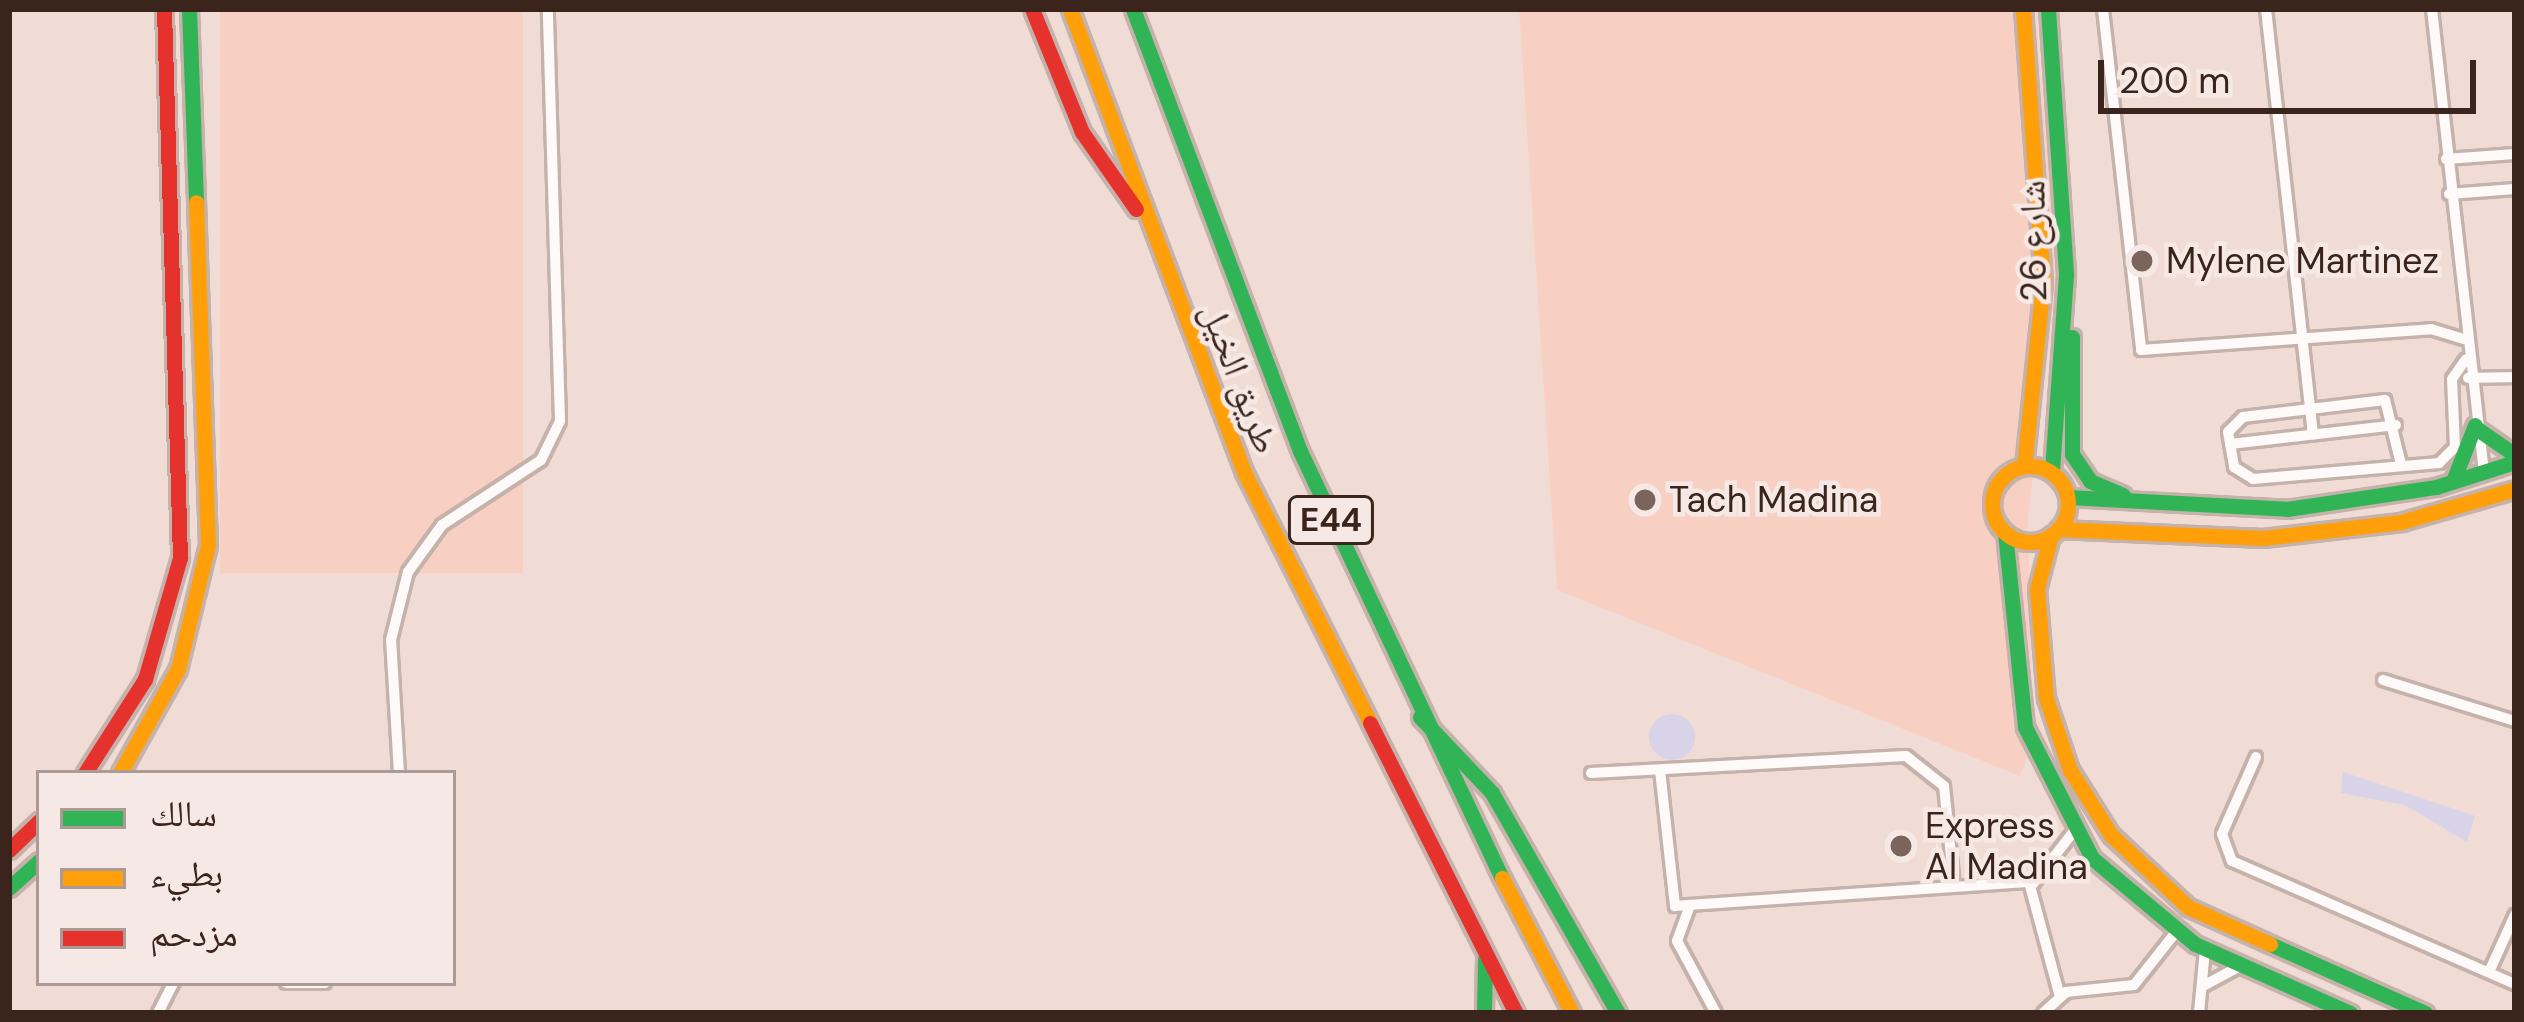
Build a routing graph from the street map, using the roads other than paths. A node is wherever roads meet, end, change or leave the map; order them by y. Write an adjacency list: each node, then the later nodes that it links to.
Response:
1 (164, 9): 46 (main road)
2 (189, 9): 47 (main road)
3 (548, 9): 48 (street)
4 (1032, 9): 18 (main road)
5 (1070, 9): 18 (main road, طريق الخيل / E44)
6 (1132, 9): 43 (main road, طريق الخيل / E44)
7 (2023, 9): 12 (main road, شارع 26)
8 (2048, 9): 13 (main road, شارع 26)
9 (2103, 9): 21 (street)
10 (2266, 9): 21 (street)
11 (2432, 9): 15 (street)
12 (2029, 89): 13 (main road); 32 (main road, شارع 26)
13 (2057, 90): 19 (main road, شارع 26)
14 (2515, 154): 15 (street)
15 (2446, 159): 17 (street)
16 (2515, 189): 17 (street)
17 (2450, 194): 20 (street)
18 (1146, 219): 62 (main road, طريق الخيل / E44)
19 (2066, 303): 33 (main road, شارع 26); 38 (main road)
20 (2464, 339): 21 (street); 22 (street)
21 (2299, 342): 25 (street)
22 (2466, 359): 24 (street); 31 (street)
23 (2515, 377): 24 (street)
24 (2468, 378): 27 (street)
25 (2309, 409): 26 (street); 28 (street); 29 (street)
26 (2396, 424): 28 (street); 31 (street)
27 (2475, 425): 30 (main road); 34 (street); 35 (main road)
28 (2313, 434): 29 (street)
29 (2230, 444): 31 (street)
30 (2515, 459): 34 (main road)
31 (2401, 464)
32 (2024, 466): 33 (main road); 41 (main road)
33 (2052, 472): 37 (main road)
34 (2484, 473): 35 (main road); 39 (main road)
35 (2450, 483): 38 (main road)
36 (2515, 489): 39 (main road)
37 (2068, 497): 38 (main road); 40 (main road)
38 (2148, 504)
39 (2467, 504): 40 (main road)
40 (2055, 532): 41 (main road); 78 (main road)
41 (2005, 533): 52 (main road)
42 (2384, 680): 44 (street)
43 (1418, 716): 72 (main road, طريق الخيل / E44); 73 (main road)
44 (2515, 722)
45 (2256, 757): 64 (street)
46 (87, 770)
47 (122, 770)
48 (399, 770)
49 (1660, 770): 50 (street); 56 (street); 58 (street)
50 (1591, 773)
51 (36, 823): 53 (main road)
52 (2074, 831): 55 (street); 60 (main road)
53 (9, 850)
54 (36, 864): 57 (main road)
55 (2033, 884): 56 (street); 68 (street)
56 (1954, 886): 58 (street)
57 (9, 888)
58 (1689, 908): 74 (street)
59 (2515, 915): 64 (street)
60 (2176, 932): 61 (main road); 68 (street)
61 (2205, 949): 63 (main road); 67 (street)
62 (1485, 959): 70 (main road); 71 (main road, طريق الخيل / E44)
63 (2240, 966): 67 (street); 77 (main road)
64 (2489, 972): 65 (street)
65 (2515, 984)
66 (172, 986): 69 (street)
67 (2203, 986): 76 (street)
68 (2060, 997): 75 (street)
69 (158, 1013)
70 (1484, 1013)
71 (1516, 1013)
72 (1572, 1013)
73 (1618, 1013)
74 (1716, 1013)
75 (2043, 1013)
76 (2199, 1013)
77 (2350, 1013)
78 (2425, 1013)

